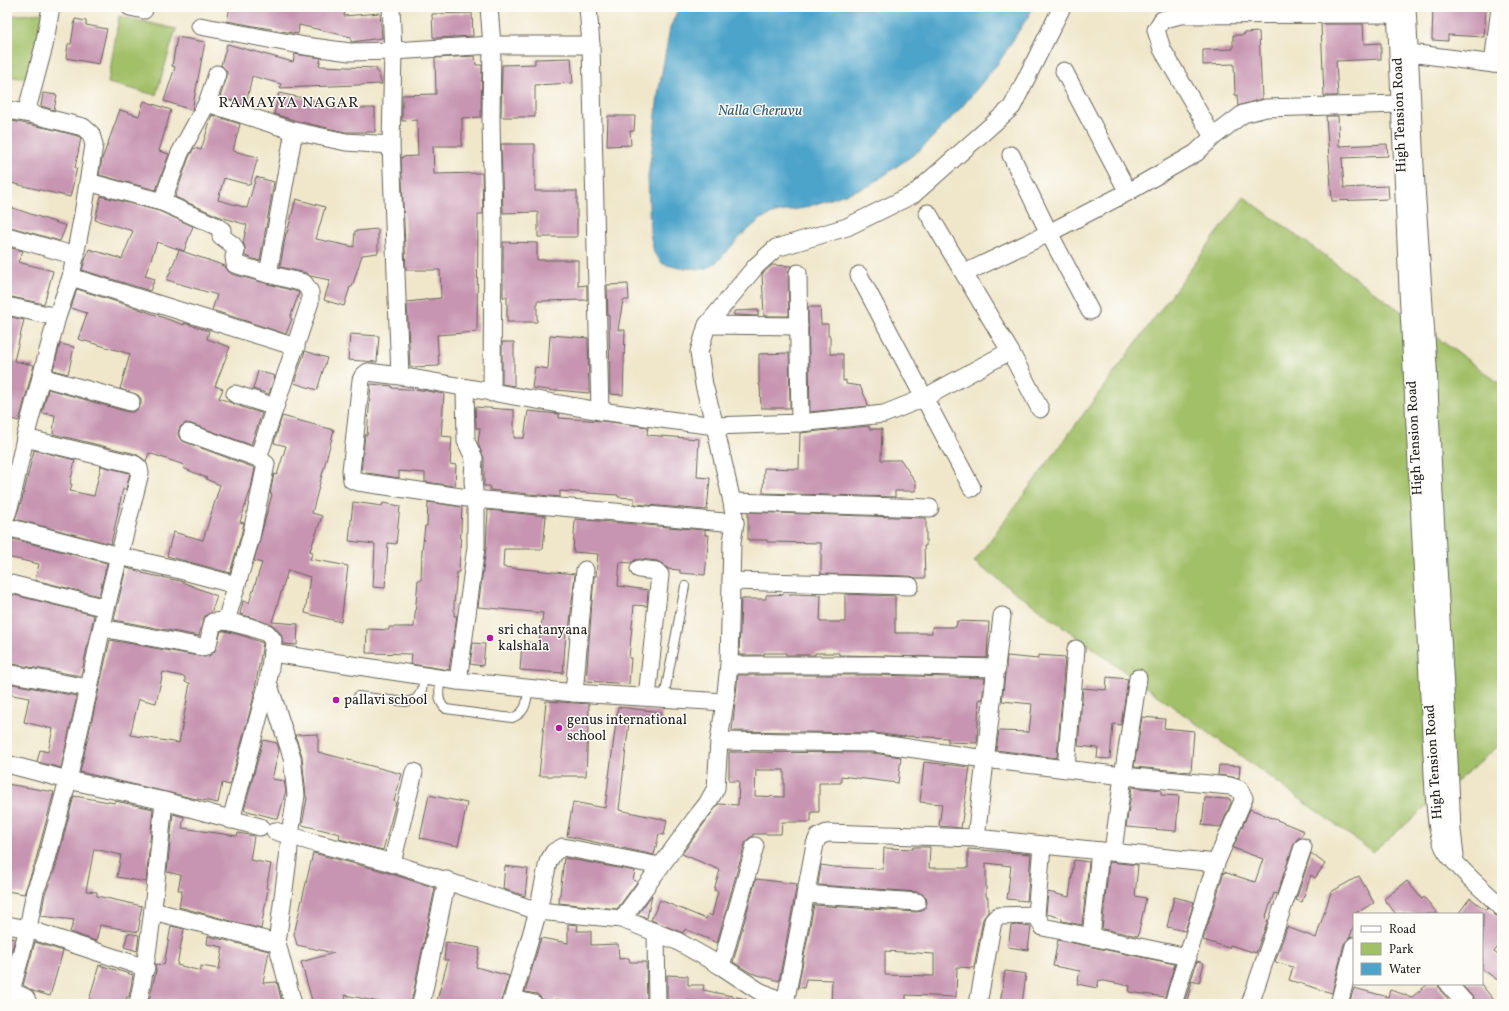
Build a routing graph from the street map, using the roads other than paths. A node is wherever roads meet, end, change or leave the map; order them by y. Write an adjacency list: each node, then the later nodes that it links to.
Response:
1 (51, 7): 19 (street)
2 (391, 7): 11 (street)
3 (489, 7): 9 (street)
4 (588, 7): 10 (street)
5 (1062, 7): 40 (street)
6 (1500, 7): 13 (street)
7 (1400, 10): 12 (street, High Tension Road); 17 (street, High Tension Road); 21 (street)
8 (200, 26): 11 (street)
9 (492, 44): 10 (street); 11 (street); 47 (street)
10 (591, 45): 53 (street)
11 (393, 51): 22 (street)
12 (1410, 53): 13 (street); 30 (street, High Tension Road)
13 (1498, 64)
14 (1064, 71): 25 (street)
15 (217, 74): 16 (street)
16 (207, 103): 20 (street); 26 (street)
17 (1399, 104): 21 (street); 30 (street, High Tension Road)
18 (7, 110): 19 (street)
19 (26, 113): 24 (street)
20 (294, 131): 22 (street); 34 (street)
21 (1213, 137): 25 (street)
22 (390, 145): 44 (street)
23 (1011, 155): 28 (street)
24 (88, 182): 26 (street); 31 (street)
25 (1128, 192): 28 (street)
26 (162, 202): 34 (street)
27 (928, 213): 33 (street)
28 (1049, 233): 33 (street); 38 (street)
29 (7, 236): 31 (street)
30 (1412, 238): 117 (street, High Tension Road)
31 (76, 256): 36 (street)
32 (798, 273): 41 (street)
33 (965, 273): 43 (street)
34 (268, 274): 42 (street)
35 (859, 275): 49 (street)
36 (71, 277): 39 (street); 42 (street)
37 (7, 306): 39 (street)
38 (1090, 311)
39 (57, 317): 45 (street)
40 (707, 325): 41 (street); 55 (street)
41 (799, 326): 54 (street)
42 (296, 347): 51 (street)
43 (1010, 351): 49 (street); 52 (street)
44 (400, 376): 46 (street); 61 (street)
45 (41, 378): 50 (street); 57 (street)
46 (465, 388): 47 (street); 61 (street)
47 (492, 393): 53 (street)
48 (235, 394): 51 (street)
49 (924, 398): 54 (street); 59 (street)
50 (131, 402)
51 (275, 407): 58 (street)
52 (1040, 408)
53 (600, 411): 55 (street)
54 (800, 423): 55 (street)
55 (715, 426): 62 (street)
56 (188, 433): 58 (street)
57 (25, 438): 60 (street); 67 (street)
58 (258, 458): 72 (street)
59 (972, 488)
60 (10, 496): 64 (street)
61 (474, 499): 65 (street); 87 (street)
62 (732, 502): 63 (street); 65 (street)
63 (930, 508)
64 (7, 514)
65 (735, 523): 70 (street)
66 (7, 526): 67 (street)
67 (119, 556): 72 (street); 75 (street)
68 (639, 569): 93 (street)
69 (585, 570): 91 (street)
70 (732, 581): 74 (street); 81 (street)
71 (7, 583): 75 (street)
72 (236, 585): 77 (street)
73 (685, 586): 94 (lane)
74 (910, 586)
75 (106, 608): 78 (street)
76 (1002, 616): 82 (street)
77 (226, 620): 78 (street); 80 (street)
78 (102, 628): 89 (street)
79 (1076, 649): 99 (street)
80 (272, 654): 84 (street); 88 (street)
81 (729, 665): 82 (street); 95 (street)
82 (997, 668): 97 (street)
83 (7, 673): 89 (street)
84 (424, 676): 86 (street); 92 (lane)
85 (1138, 678): 101 (street)
86 (440, 679): 87 (street); 90 (lane)
87 (458, 681): 90 (street)
88 (268, 682): 104 (street); 105 (street)
89 (90, 688): 102 (street)
90 (529, 688): 91 (street)
91 (574, 693): 93 (street)
92 (358, 696)
93 (647, 698): 94 (street)
94 (664, 698): 95 (street)
95 (726, 702): 96 (street)
96 (719, 741): 97 (street); 113 (street)
97 (985, 758): 99 (street); 106 (street)
98 (7, 764): 102 (street)
99 (1066, 768): 101 (street)
100 (414, 772): 111 (street)
101 (1122, 776): 110 (street); 112 (street)
102 (68, 780): 103 (street); 123 (street)
103 (164, 801): 104 (street); 118 (street)
104 (231, 820): 105 (street)
105 (275, 831): 111 (street); 126 (street)
106 (976, 838): 108 (street); 115 (street)
107 (755, 846): 129 (street)
108 (1042, 846): 110 (street); 120 (street)
109 (1303, 847): 143 (street)
110 (1106, 851): 112 (street); 125 (street)
111 (392, 863): 114 (street)
112 (1216, 863): 128 (street)
113 (660, 866): 119 (street); 121 (street)
114 (447, 880): 119 (street); 138 (street)
115 (805, 894): 116 (street); 134 (street)
116 (916, 902)
117 (1502, 908)
118 (153, 911): 126 (street); 130 (street)
119 (538, 911): 121 (street); 133 (street)
120 (1036, 915): 125 (street); 141 (street)
121 (622, 919): 124 (street)
122 (7, 926): 123 (street)
123 (28, 929): 130 (street); 132 (street)
124 (656, 932): 129 (street); 140 (street)
125 (1091, 937): 128 (street)
126 (278, 943): 137 (street)
127 (1353, 950): 144 (street)
128 (1188, 957): 142 (street)
129 (721, 966): 134 (street)
130 (146, 968): 136 (street)
131 (1449, 985): 145 (street)
132 (9, 990): 135 (street)
133 (512, 1001): 139 (street)
134 (786, 1003)
135 (28, 1004)
136 (138, 1004)
137 (293, 1004)
138 (422, 1004)
139 (534, 1004)
140 (657, 1004)
141 (978, 1004)
142 (1173, 1004)
143 (1250, 1004)
144 (1339, 1004)
145 (1466, 1004)

